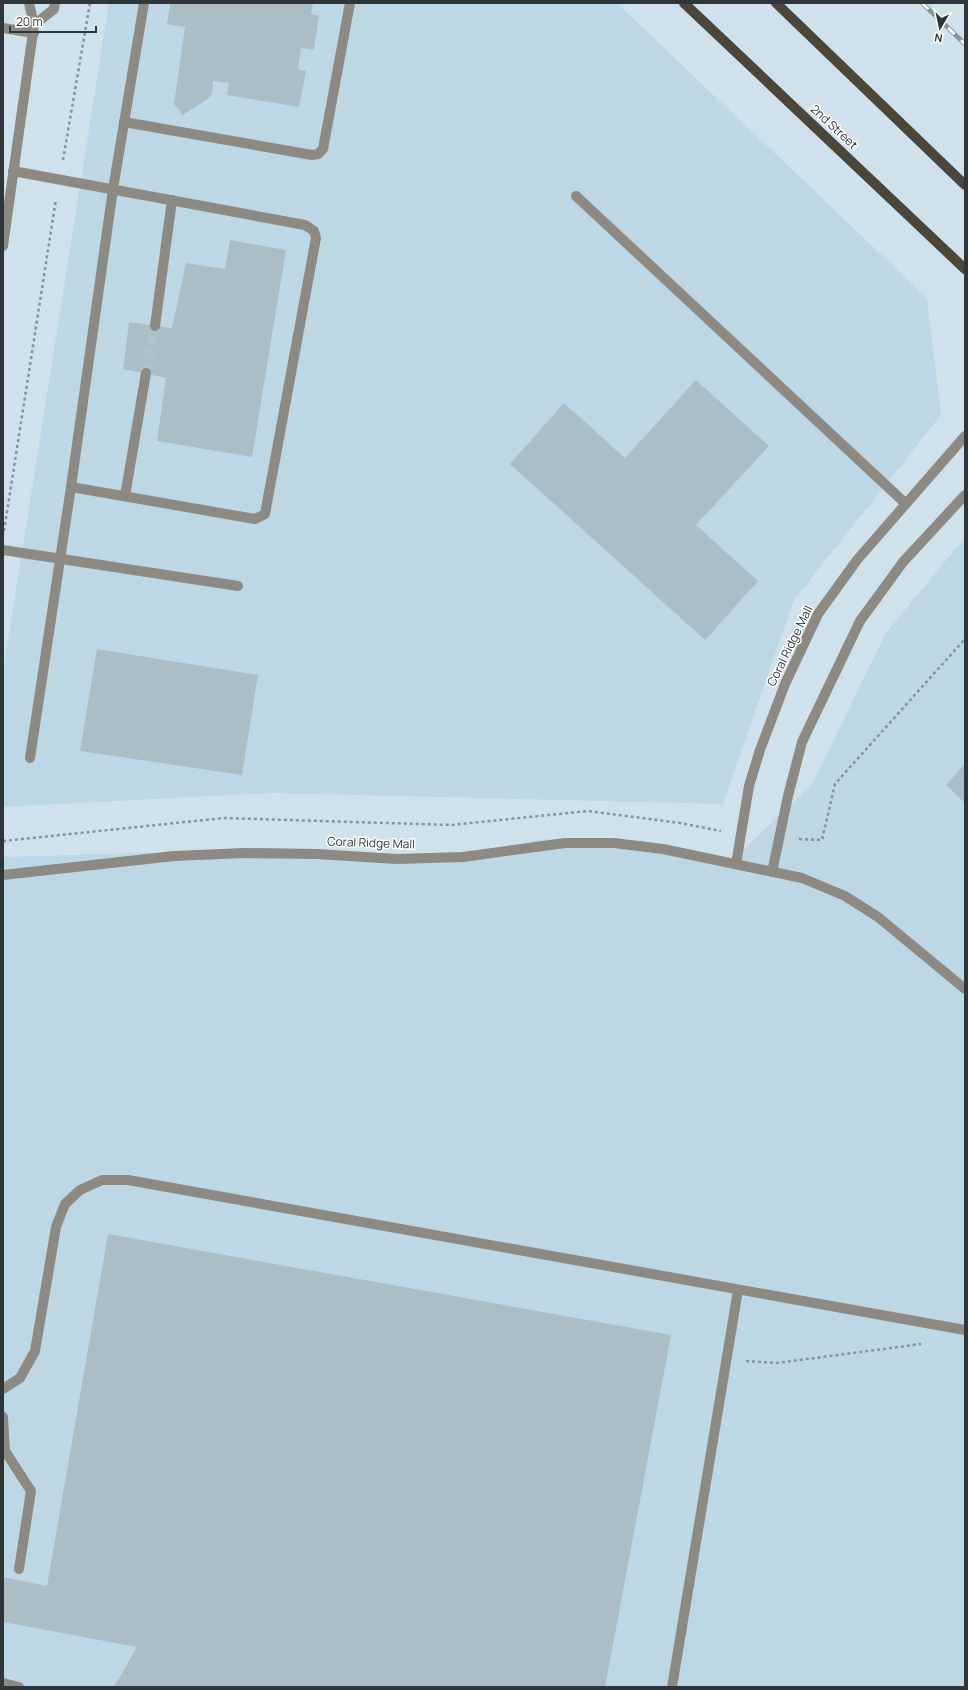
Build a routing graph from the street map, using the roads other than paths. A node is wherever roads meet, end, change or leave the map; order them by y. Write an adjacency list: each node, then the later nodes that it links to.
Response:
1 (29, 3): 8 (street)
2 (55, 3): 8 (street)
3 (144, 3): 9 (street)
4 (350, 3): 9 (street)
5 (684, 3): 16 (main road, 2nd Street)
6 (776, 3): 11 (main road)
7 (3, 28): 8 (street)
8 (34, 29): 10 (street)
9 (124, 122): 12 (street)
10 (13, 171): 12 (street); 15 (street)
11 (965, 185)
12 (113, 189): 14 (street); 20 (street)
13 (576, 196): 23 (street)
14 (172, 200): 17 (street); 22 (street)
15 (3, 246)
16 (965, 269)
17 (155, 326)
18 (146, 374): 22 (street)
19 (965, 436): 23 (street, Coral Ridge Mall)
20 (72, 487): 22 (street); 25 (street)
21 (965, 495): 29 (street)
22 (125, 496)
23 (905, 503): 28 (street, Coral Ridge Mall)
24 (3, 550): 25 (street)
25 (60, 559): 26 (street); 27 (street)
26 (238, 586)
27 (30, 758)
28 (736, 864): 29 (street, Coral Ridge Mall); 30 (street, Coral Ridge Mall)
29 (772, 872): 31 (street, Coral Ridge Mall)
30 (3, 875)
31 (965, 989)
32 (738, 1290): 33 (street); 34 (street); 39 (street)
33 (965, 1330)
34 (3, 1389)
35 (3, 1416): 36 (street)
36 (19, 1569)
37 (3, 1684): 38 (street)
38 (19, 1687)
39 (672, 1687)

